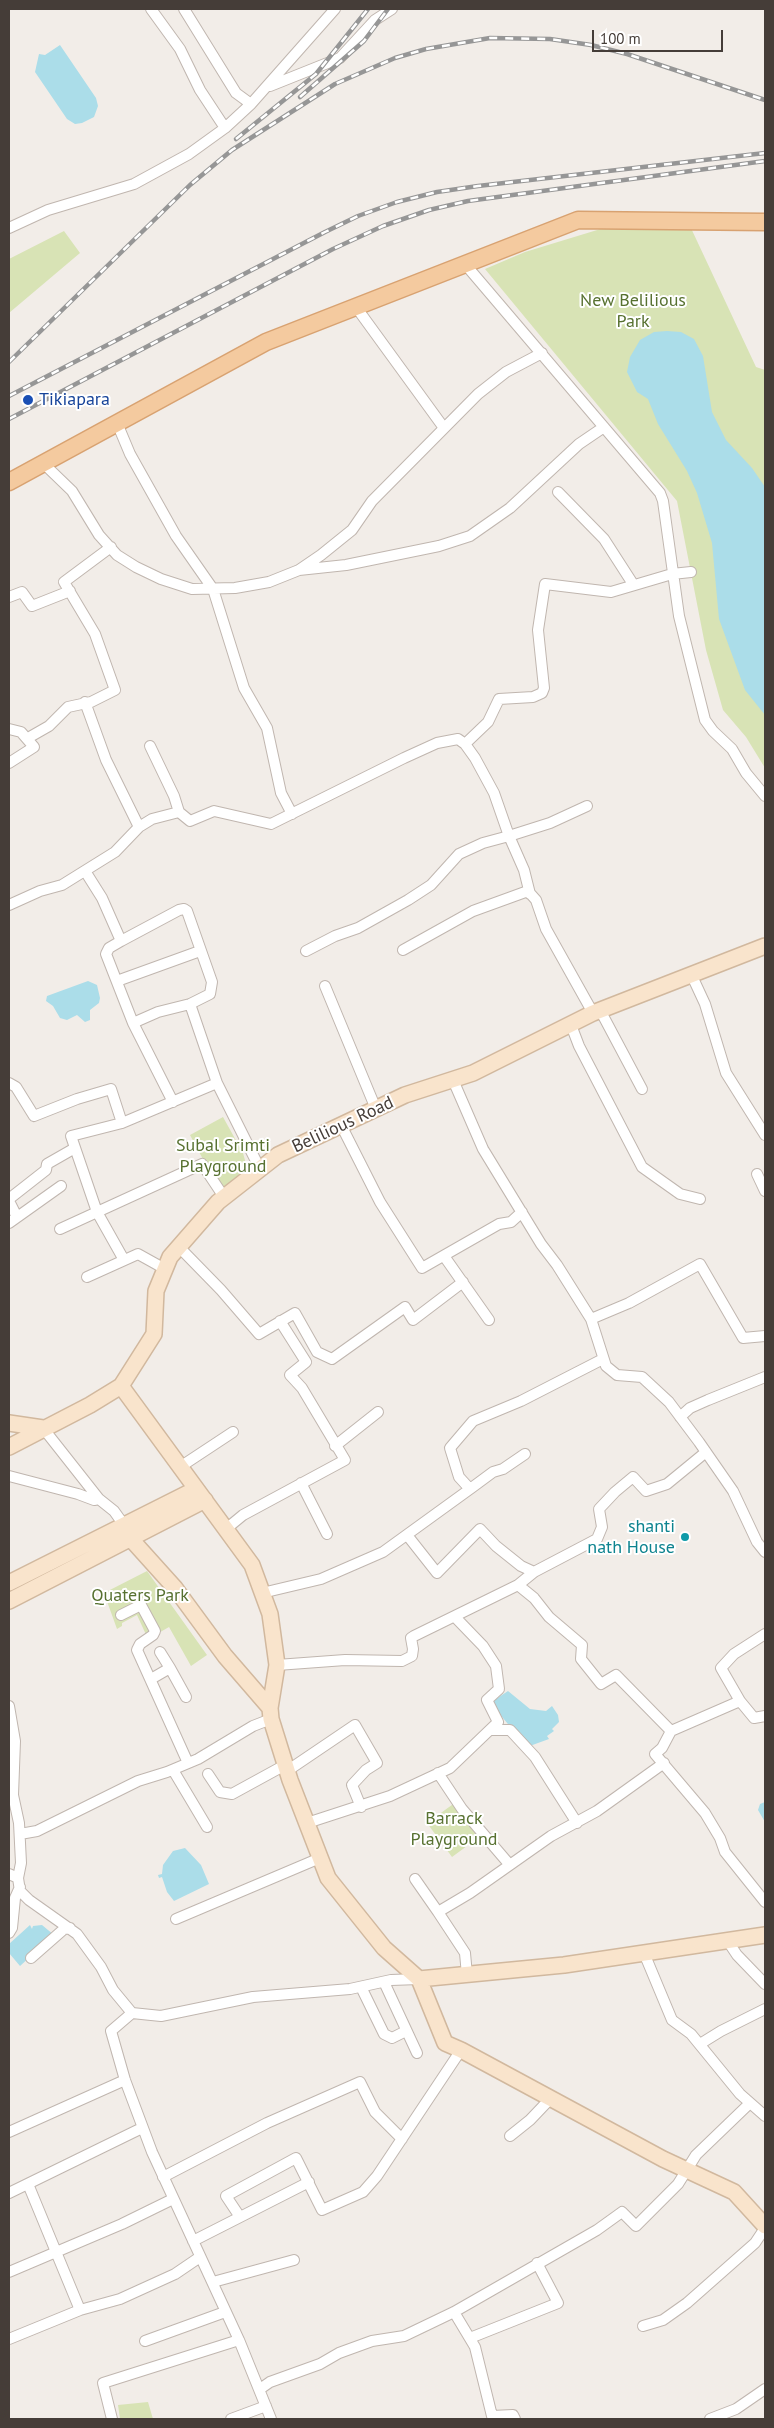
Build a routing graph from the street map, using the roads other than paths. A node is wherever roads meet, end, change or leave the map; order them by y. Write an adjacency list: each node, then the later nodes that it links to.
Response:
1 (151, 9): 7 (street)
2 (184, 9): 6 (street)
3 (335, 9): 5 (street)
4 (392, 9): 5 (street)
5 (267, 87): 6 (street)
6 (252, 104): 7 (street)
7 (226, 128): 9 (street)
8 (765, 222): 10 (main road)
9 (9, 228)
10 (465, 264): 11 (main road); 12 (street)
11 (356, 306): 13 (main road); 15 (street)
12 (542, 353): 14 (street); 15 (street)
13 (117, 423): 16 (main road); 24 (street)
14 (604, 427): 20 (street); 22 (street)
15 (444, 428): 20 (street)
16 (43, 464): 17 (main road); 19 (street)
17 (9, 482)
18 (558, 492): 23 (street)
19 (110, 547): 24 (street); 25 (street)
20 (299, 570): 24 (street)
21 (691, 572): 22 (street)
22 (672, 574): 23 (street); 33 (street)
23 (633, 584): 30 (street)
24 (213, 589): 36 (street)
25 (70, 591): 26 (street); 27 (street)
26 (9, 597)
27 (85, 702): 29 (street); 37 (street)
28 (9, 729): 29 (street)
29 (28, 738): 32 (street)
30 (465, 744): 36 (street); 38 (street)
31 (150, 746): 35 (street)
32 (9, 763)
33 (765, 796)
34 (587, 806): 38 (street)
35 (179, 812): 36 (street); 37 (street)
36 (292, 814)
37 (139, 827): 39 (street)
38 (509, 836): 40 (street); 46 (street)
39 (84, 871): 41 (street); 42 (street)
40 (530, 894): 44 (street); 51 (street)
41 (9, 905)
42 (120, 942): 45 (street); 48 (street)
43 (765, 946): 47 (main road, Belilious Road)
44 (403, 950)
45 (200, 951): 48 (street); 50 (street)
46 (306, 951)
47 (692, 976): 51 (main road, Belilious Road); 62 (street)
48 (117, 981): 52 (street)
49 (325, 986): 59 (street)
50 (190, 1004): 52 (street); 56 (street)
51 (597, 1012): 53 (main road, Belilious Road); 57 (street)
52 (133, 1023): 58 (street)
53 (571, 1025): 54 (main road, Belilious Road); 69 (street)
54 (453, 1080): 59 (main road, Belilious Road); 72 (street)
55 (9, 1083): 60 (street)
56 (217, 1083): 58 (street); 64 (street)
57 (642, 1089)
58 (173, 1102): 60 (street)
59 (376, 1109): 61 (main road, Belilious Road)
60 (122, 1123): 63 (street)
61 (341, 1125): 64 (main road, Belilious Road); 76 (street)
62 (765, 1135)
63 (75, 1148): 70 (street); 71 (street)
64 (260, 1169): 68 (main road, Belilious Road)
65 (757, 1174): 67 (street)
66 (61, 1186): 73 (street)
67 (765, 1191)
68 (224, 1197): 71 (street); 75 (main road, Belilious Road)
69 (700, 1199)
70 (9, 1200): 73 (street)
71 (97, 1212): 74 (street); 77 (street)
72 (522, 1212): 76 (street); 81 (street)
73 (13, 1220)
74 (60, 1229)
75 (178, 1247): 78 (main road, Belilious Road); 83 (street)
76 (444, 1256): 80 (street)
77 (124, 1260): 78 (street); 79 (street)
78 (165, 1269): 87 (main road, Belilious Road)
79 (87, 1277)
80 (463, 1282): 82 (street); 83 (street)
81 (591, 1319): 84 (street); 85 (street)
82 (489, 1320)
83 (280, 1322): 93 (street)
84 (765, 1336)
85 (603, 1359): 89 (street); 100 (street)
86 (765, 1378): 89 (street)
87 (121, 1386): 91 (main road, Belilious Road); 97 (main road)
88 (378, 1412): 93 (street)
89 (680, 1416): 95 (street)
90 (9, 1423): 91 (main road)
91 (43, 1428): 94 (main road, Belilious Road); 102 (street)
92 (233, 1432): 97 (street)
93 (335, 1446): 99 (street)
94 (9, 1447)
95 (706, 1452): 107 (street); 108 (street)
96 (525, 1454): 100 (street)
97 (180, 1467): 101 (main road)
98 (9, 1476): 102 (street)
99 (301, 1483): 103 (street); 105 (street)
100 (470, 1490): 106 (street)
101 (200, 1494): 103 (main road); 104 (main road)
102 (99, 1500): 104 (street)
103 (226, 1529): 111 (main road)
104 (127, 1532): 109 (main road); 112 (main road); 123 (main road)
105 (327, 1534)
106 (407, 1535): 108 (street); 111 (street)
107 (765, 1552)
108 (534, 1572): 110 (street)
109 (9, 1583)
110 (518, 1585): 114 (street); 126 (street)
111 (262, 1593): 117 (main road)
112 (9, 1600)
113 (121, 1615): 119 (street)
114 (456, 1617): 117 (street); 125 (street)
115 (765, 1634): 121 (street)
116 (160, 1652): 118 (street)
117 (277, 1665): 123 (main road)
118 (170, 1668): 119 (street); 120 (street)
119 (151, 1679): 127 (street)
120 (186, 1697)
121 (740, 1701): 124 (street); 126 (street)
122 (9, 1706): 137 (street)
123 (270, 1713): 127 (street); 129 (main road)
124 (765, 1716)
125 (492, 1730): 131 (street); 135 (street)
126 (671, 1731): 128 (street)
127 (188, 1763): 130 (street)
128 (664, 1763): 135 (street); 142 (street)
129 (286, 1768): 132 (street); 133 (street); 134 (main road)
130 (173, 1770): 136 (street); 137 (street)
131 (438, 1773): 133 (street); 139 (street)
132 (208, 1774)
133 (361, 1806): 134 (street)
134 (307, 1823): 138 (main road)
135 (577, 1823): 139 (street)
136 (207, 1827)
137 (20, 1834): 141 (street)
138 (320, 1858): 144 (street); 152 (main road)
139 (509, 1864): 143 (street)
140 (416, 1879): 143 (street)
141 (15, 1880): 145 (street); 146 (street)
142 (765, 1902)
143 (438, 1912): 151 (street)
144 (176, 1919)
145 (70, 1928): 150 (street); 157 (street)
146 (9, 1933)
147 (765, 1934): 148 (main road)
148 (726, 1940): 149 (main road); 154 (street)
149 (644, 1953): 151 (main road); 159 (street)
150 (31, 1958)
151 (468, 1975): 152 (main road)
152 (419, 1980): 153 (street); 160 (main road)
153 (384, 1982): 155 (street); 158 (street)
154 (765, 1984)
155 (361, 1987): 157 (street); 158 (street)
156 (765, 2009): 159 (street)
157 (132, 2013): 162 (street)
158 (406, 2031): 161 (street)
159 (700, 2044): 164 (street)
160 (462, 2050): 163 (main road); 169 (street)
161 (417, 2054)
162 (125, 2080): 166 (street); 167 (street)
163 (550, 2098): 168 (street); 170 (main road)
164 (749, 2104): 165 (street); 170 (street)
165 (765, 2116)
166 (142, 2128): 171 (street); 173 (street)
167 (9, 2132)
168 (510, 2136)
169 (402, 2139): 171 (street); 172 (street)
170 (687, 2170): 177 (main road); 182 (street)
171 (162, 2177): 175 (street)
172 (309, 2182): 176 (street); 176 (street)
173 (28, 2184): 174 (street); 179 (street)
174 (9, 2193)
175 (173, 2199): 178 (street); 179 (street)
176 (240, 2218): 178 (street)
177 (765, 2227): 188 (street)
178 (193, 2241): 180 (street)
179 (56, 2252): 183 (street); 185 (street)
180 (200, 2257): 184 (street); 185 (street)
181 (294, 2260): 184 (street)
182 (536, 2263): 187 (street); 189 (street)
183 (9, 2272)
184 (213, 2282): 186 (street)
185 (80, 2310): 190 (street)
186 (226, 2312): 191 (street); 192 (street)
187 (454, 2312): 189 (street); 193 (street)
188 (644, 2326)
189 (470, 2338): 199 (street)
190 (9, 2339)
191 (240, 2340): 193 (street); 196 (street)
192 (145, 2341)
193 (260, 2389): 195 (street)
194 (765, 2389): 200 (street)
195 (266, 2406): 197 (street); 198 (street)
196 (112, 2419)
197 (231, 2419)
198 (272, 2419)
199 (515, 2419)
200 (710, 2419)

